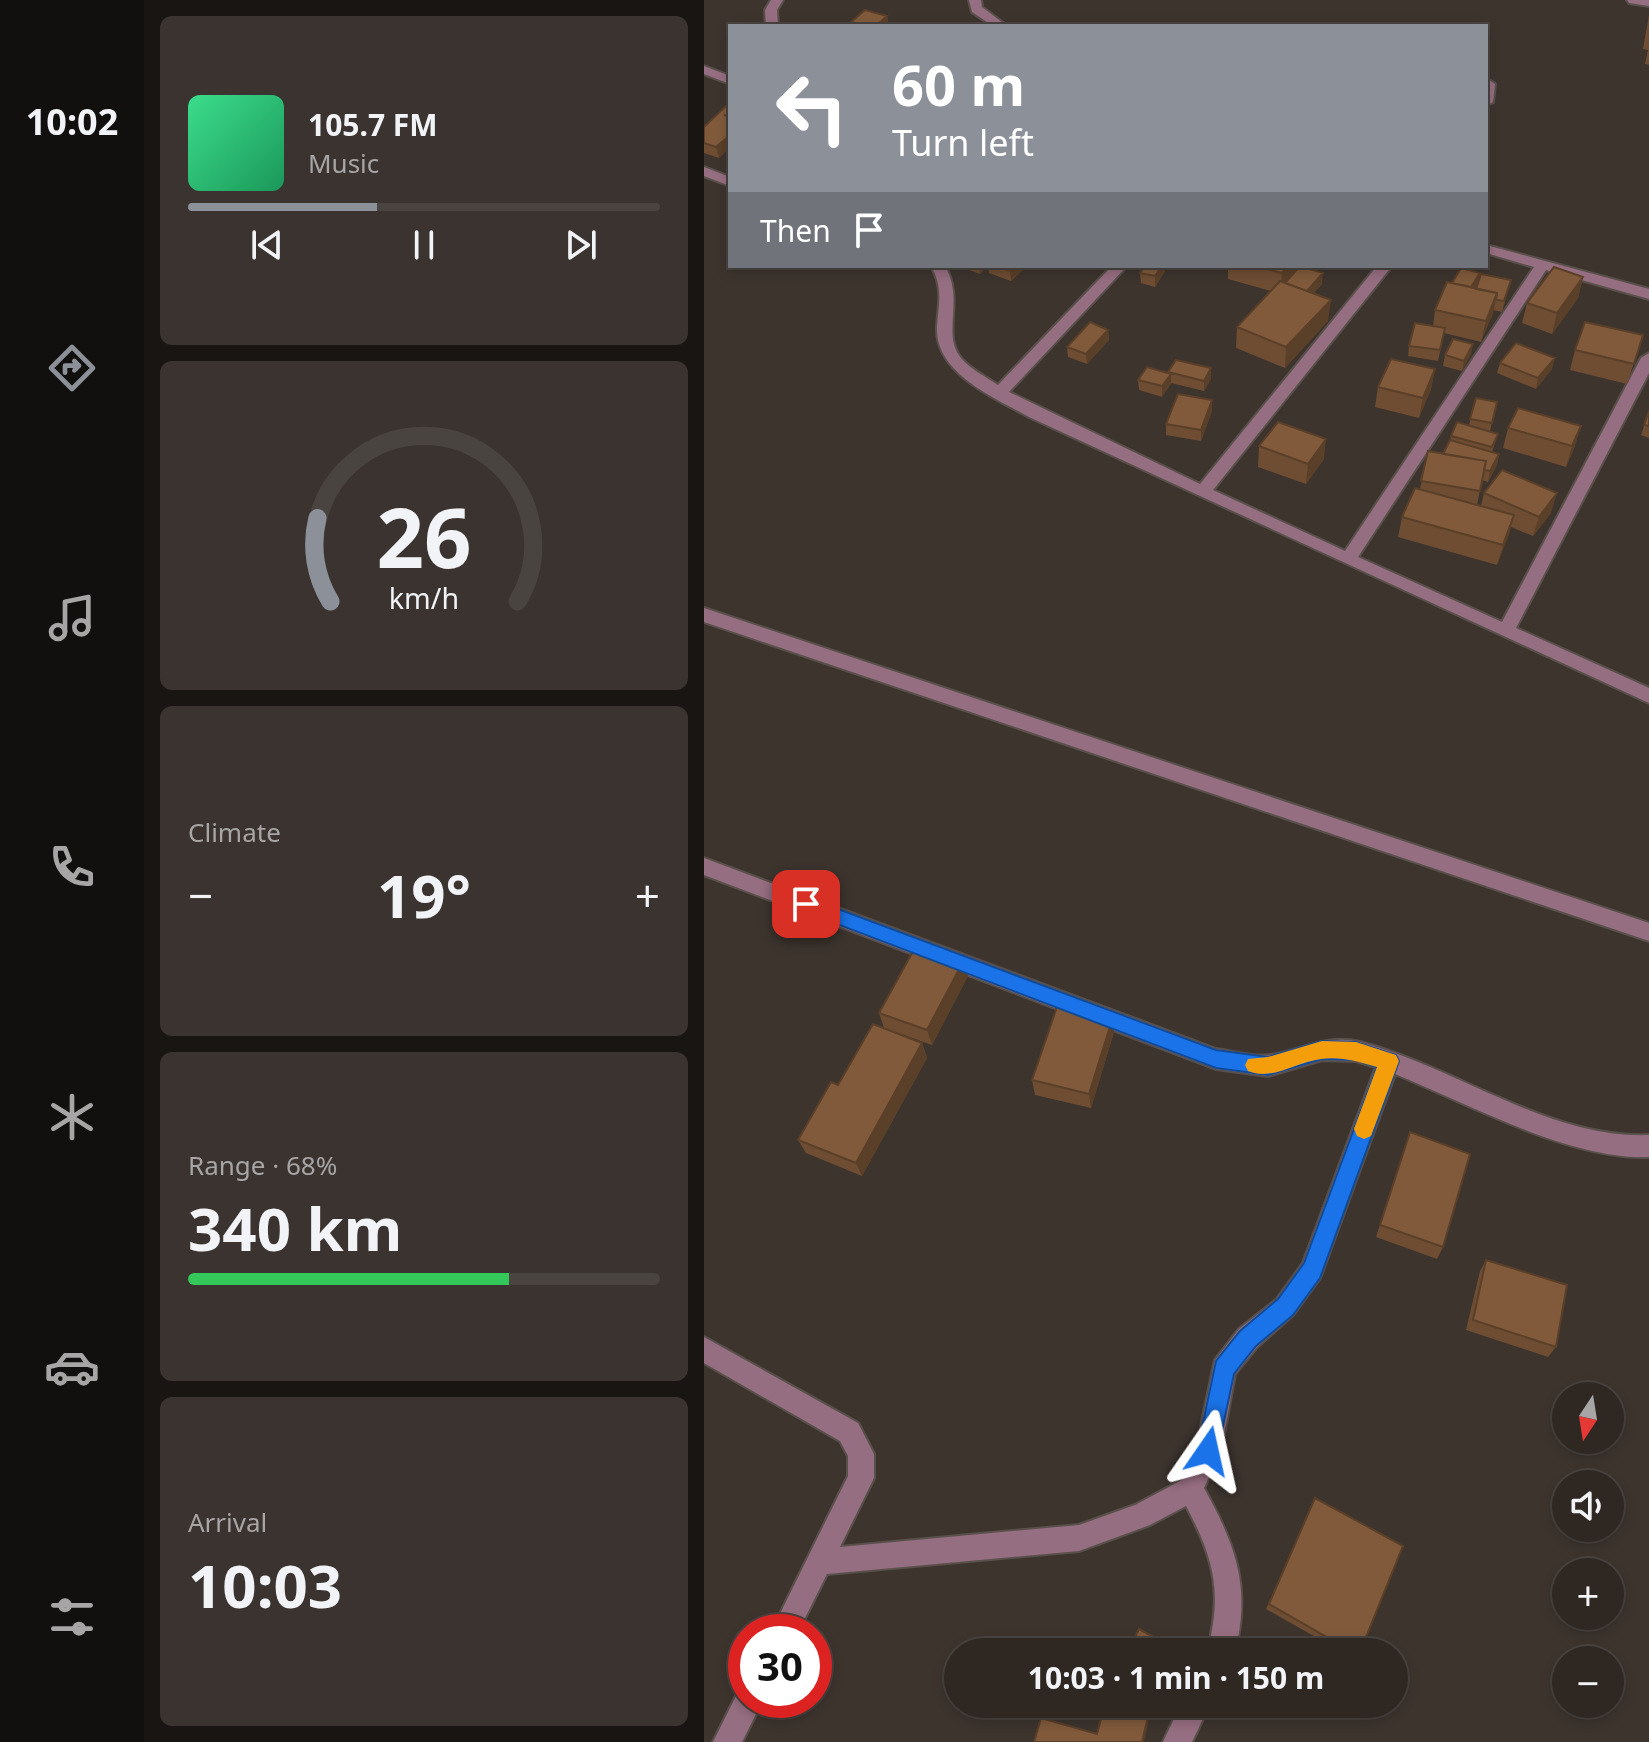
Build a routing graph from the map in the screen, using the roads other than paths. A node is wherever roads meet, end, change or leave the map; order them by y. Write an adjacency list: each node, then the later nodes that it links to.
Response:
1 (777, 0): 5 (street)
2 (975, 0): 6 (street)
3 (1633, 0): 4 (street)
4 (1649, 2)
5 (772, 24)
6 (998, 24)
7 (704, 70): 8 (street)
8 (728, 79)
9 (1489, 84): 10 (street)
10 (1488, 90)
11 (704, 171): 12 (street)
12 (728, 181)
13 (1488, 250): 14 (street)
14 (1542, 265): 18 (street); 22 (street)
15 (939, 268): 20 (street)
16 (1118, 268): 20 (street)
17 (1383, 268): 21 (street)
18 (1649, 294)
19 (1649, 358): 24 (street)
20 (999, 393): 21 (street)
21 (1202, 492): 22 (street)
22 (1348, 559): 24 (street)
23 (704, 615): 27 (street)
24 (1506, 631): 25 (street)
25 (1649, 696)
26 (704, 866): 28 (street)
27 (1649, 932)
28 (1389, 1061): 29 (street); 31 (street)
29 (1649, 1146)
30 (704, 1349): 32 (street)
31 (1191, 1489): 32 (street); 34 (street)
32 (820, 1562): 33 (street)
33 (793, 1614)
34 (1224, 1638)
35 (740, 1718): 37 (street)
36 (1189, 1718): 38 (street)
37 (727, 1742)
38 (1177, 1742)

